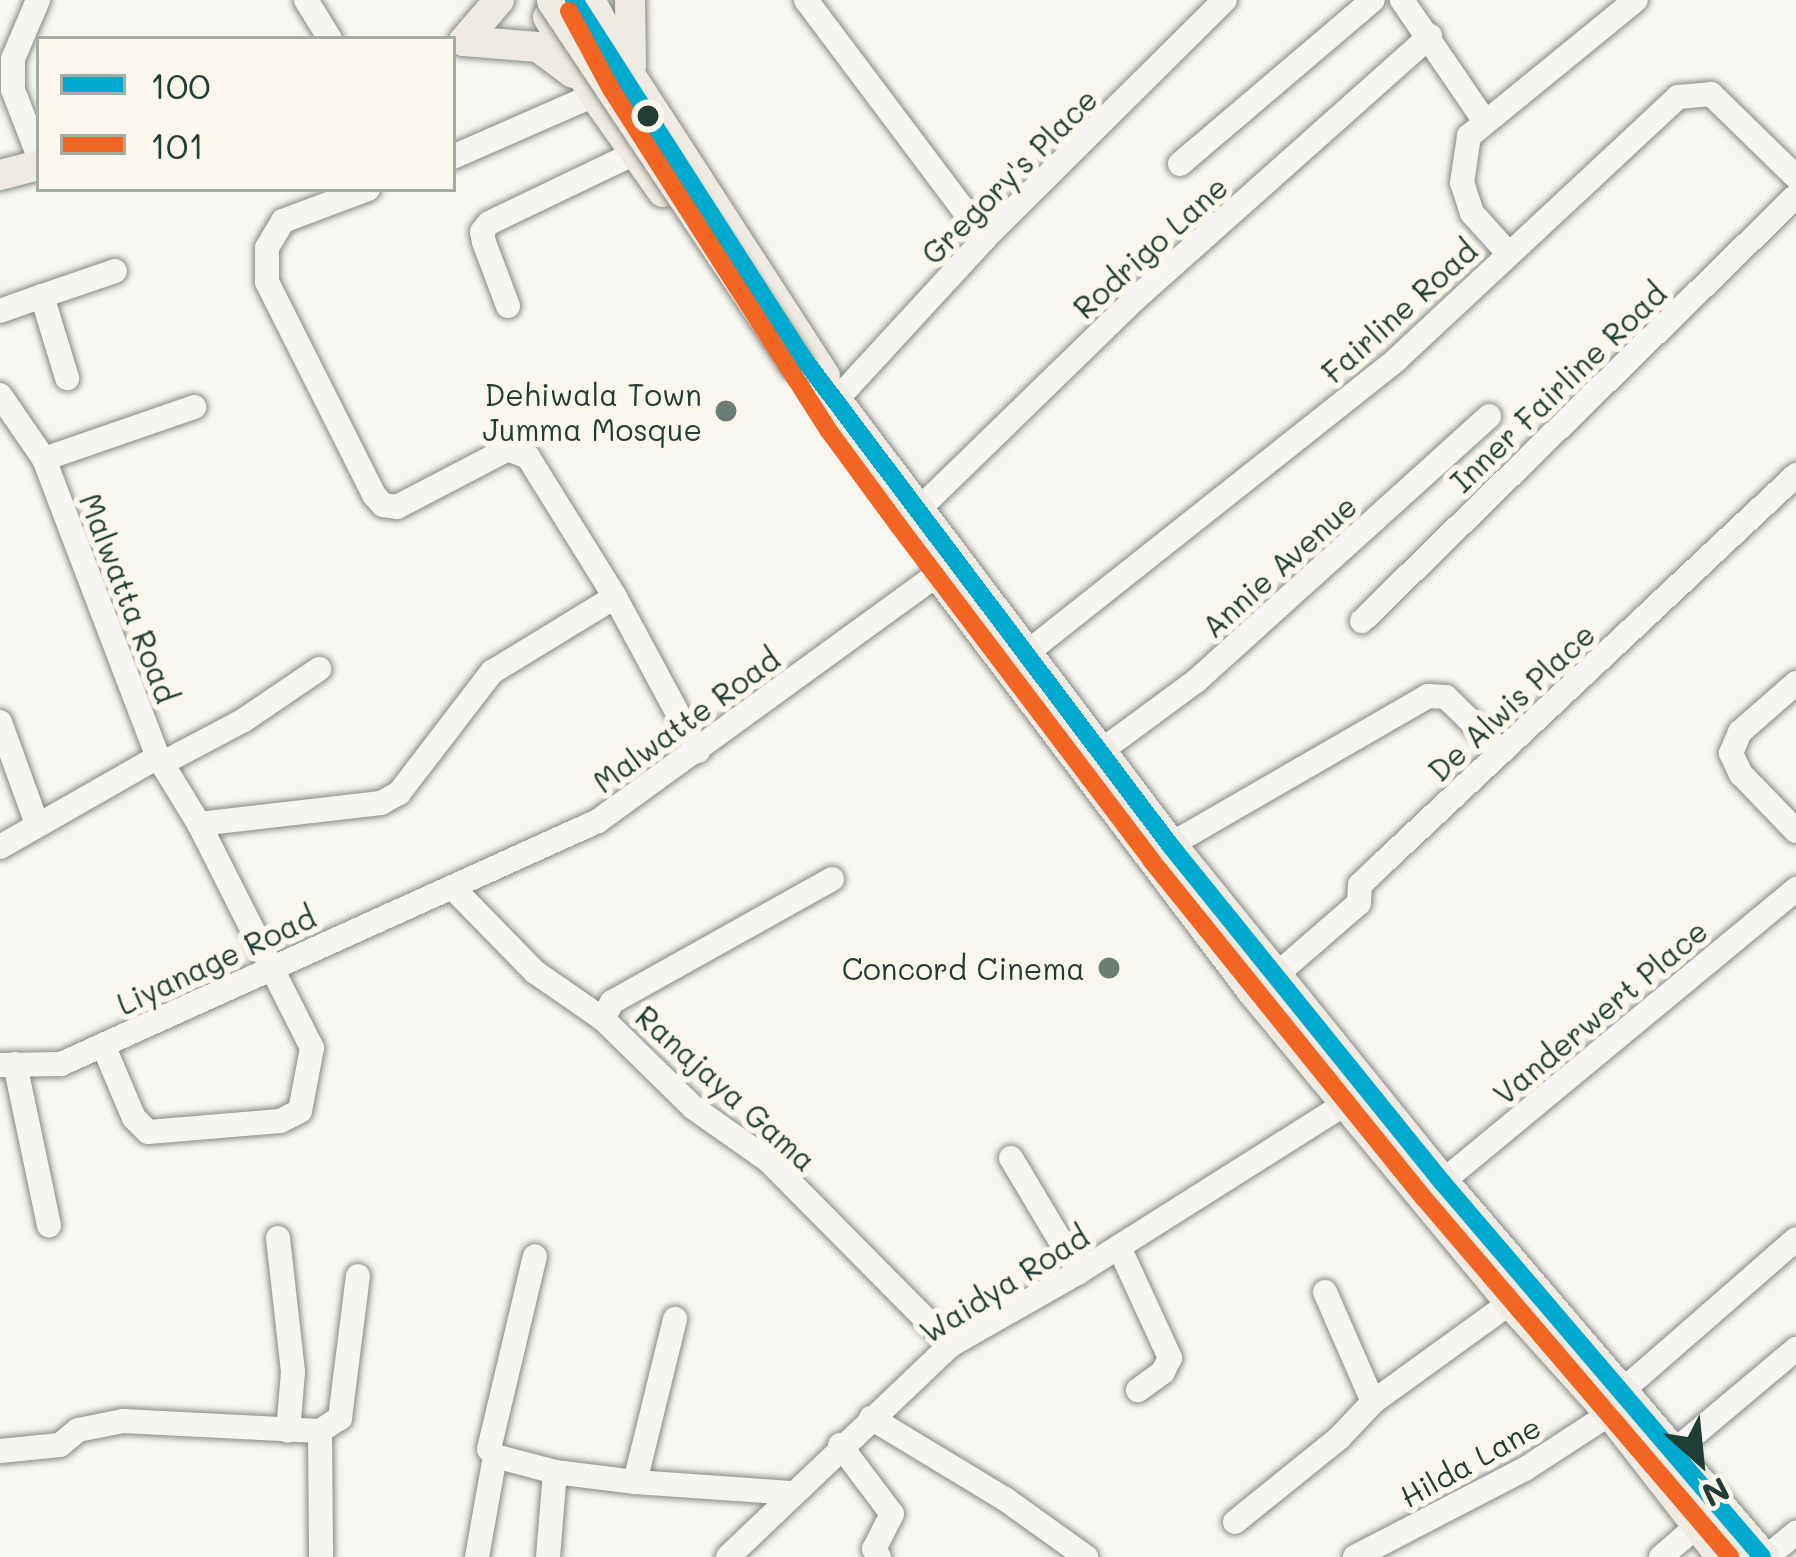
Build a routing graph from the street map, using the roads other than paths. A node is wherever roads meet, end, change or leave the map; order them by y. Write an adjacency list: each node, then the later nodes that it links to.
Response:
1 (38, 0): 19 (street)
2 (306, 0): 12 (street)
3 (500, 0): 14 (main road)
4 (590, 0): 15 (main road)
5 (630, 0): 15 (main road)
6 (806, 0): 28 (street)
7 (1225, 0): 28 (street, Gregory's Place)
8 (1372, 0): 23 (street)
9 (1402, 0): 13 (street)
10 (1636, 0): 17 (street)
11 (554, 2): 14 (main road); 16 (main road); 37 (highway, bridge)
12 (328, 36)
13 (1430, 36): 17 (street); 41 (street, Rodrigo Lane)
14 (458, 42): 16 (main road)
15 (632, 76): 18 (main road)
16 (590, 90): 20 (street); 21 (main road)
17 (1484, 120): 29 (street)
18 (677, 148): 21 (main road); 37 (main road)
19 (36, 153)
20 (456, 156)
21 (640, 161): 32 (street); 37 (main road)
22 (36, 162): 24 (main road)
23 (1180, 164)
24 (0, 175)
25 (1796, 177): 29 (street, Fairline Road)
26 (360, 192): 43 (street)
27 (1796, 196): 44 (street, Inner Fairline Road)
28 (985, 238): 37 (street, Gregory's Place)
29 (1508, 253): 45 (street, Fairline Road)
30 (115, 271): 31 (street)
31 (42, 296): 33 (street); 34 (street)
32 (508, 306)
33 (0, 311)
34 (67, 378)
35 (0, 395): 39 (street, Malwatta Road)
36 (194, 407): 39 (street)
37 (839, 412): 41 (highway); 42 (highway)
38 (1489, 416): 50 (street, Annie Avenue)
39 (44, 459): 52 (street, Malwatta Road)
40 (1796, 476): 51 (street, De Alwis Place)
41 (917, 511): 45 (highway)
42 (938, 574): 49 (street, Malwatte Road); 66 (highway)
43 (616, 597): 49 (street); 54 (street)
44 (1361, 620)
45 (1028, 652): 50 (highway)
46 (319, 669): 52 (street)
47 (1796, 683): 55 (street)
48 (0, 722): 53 (street)
49 (698, 751): 59 (street, Malwatte Road)
50 (1101, 752): 56 (highway)
51 (1502, 752): 56 (street); 62 (street, De Alwis Place)
52 (160, 761): 53 (street); 54 (street, Malwatta Road)
53 (37, 824): 57 (street)
54 (199, 824): 61 (street, Malwatta Road)
55 (1796, 831)
56 (1170, 845): 62 (highway)
57 (0, 847)
58 (832, 879): 63 (street)
59 (452, 887): 61 (street, Liyanage Road); 63 (street, Ranajaya Gama)
60 (1796, 889): 68 (street, Vanderwert Place)
61 (273, 967): 64 (street, Liyanage Road); 64 (street, Malwatta Road)
62 (1275, 976): 66 (highway)
63 (603, 1019): 79 (street, Ranajaya Gama)
64 (103, 1045): 65 (street, Liyanage Road)
65 (8, 1065): 69 (street)
66 (1356, 1097): 68 (highway); 72 (street, Waidya Road); 77 (highway)
67 (1011, 1158): 74 (street)
68 (1442, 1182): 83 (highway)
69 (50, 1225)
70 (278, 1238): 85 (street)
71 (1796, 1238): 83 (street, Hilda Lane)
72 (1119, 1247): 74 (street, Waidya Road); 81 (street)
73 (535, 1256): 90 (street)
74 (1079, 1272): 79 (street, Waidya Road)
75 (358, 1276): 86 (street)
76 (1325, 1292): 82 (street)
77 (1511, 1301): 82 (street); 83 (highway)
78 (675, 1319): 92 (street)
79 (951, 1345): 84 (street, Waidya Road)
80 (1796, 1349): 89 (street)
81 (1138, 1390)
82 (1373, 1402): 94 (street)
83 (1617, 1402): 89 (highway); 95 (highway); 103 (street, Hilda Lane)
84 (871, 1418): 87 (street, Waidya Road); 102 (street)
85 (288, 1431): 86 (street); 88 (street)
86 (320, 1431): 97 (street)
87 (840, 1445): 93 (street, Waidya Road); 101 (street)
88 (0, 1451)
89 (1672, 1453): 106 (highway)
90 (495, 1456): 91 (street); 98 (street)
91 (555, 1472): 92 (street); 99 (street)
92 (635, 1482): 93 (street)
93 (790, 1493): 100 (street, Waidya Road)
94 (1235, 1522)
95 (1697, 1526): 104 (street); 105 (highway)
96 (1796, 1533): 106 (street)
97 (321, 1557)
98 (477, 1557)
99 (548, 1557)
100 (728, 1557)
101 (879, 1557)
102 (1086, 1557)
103 (1355, 1557)
104 (1661, 1557)
105 (1723, 1557)
106 (1765, 1557)

